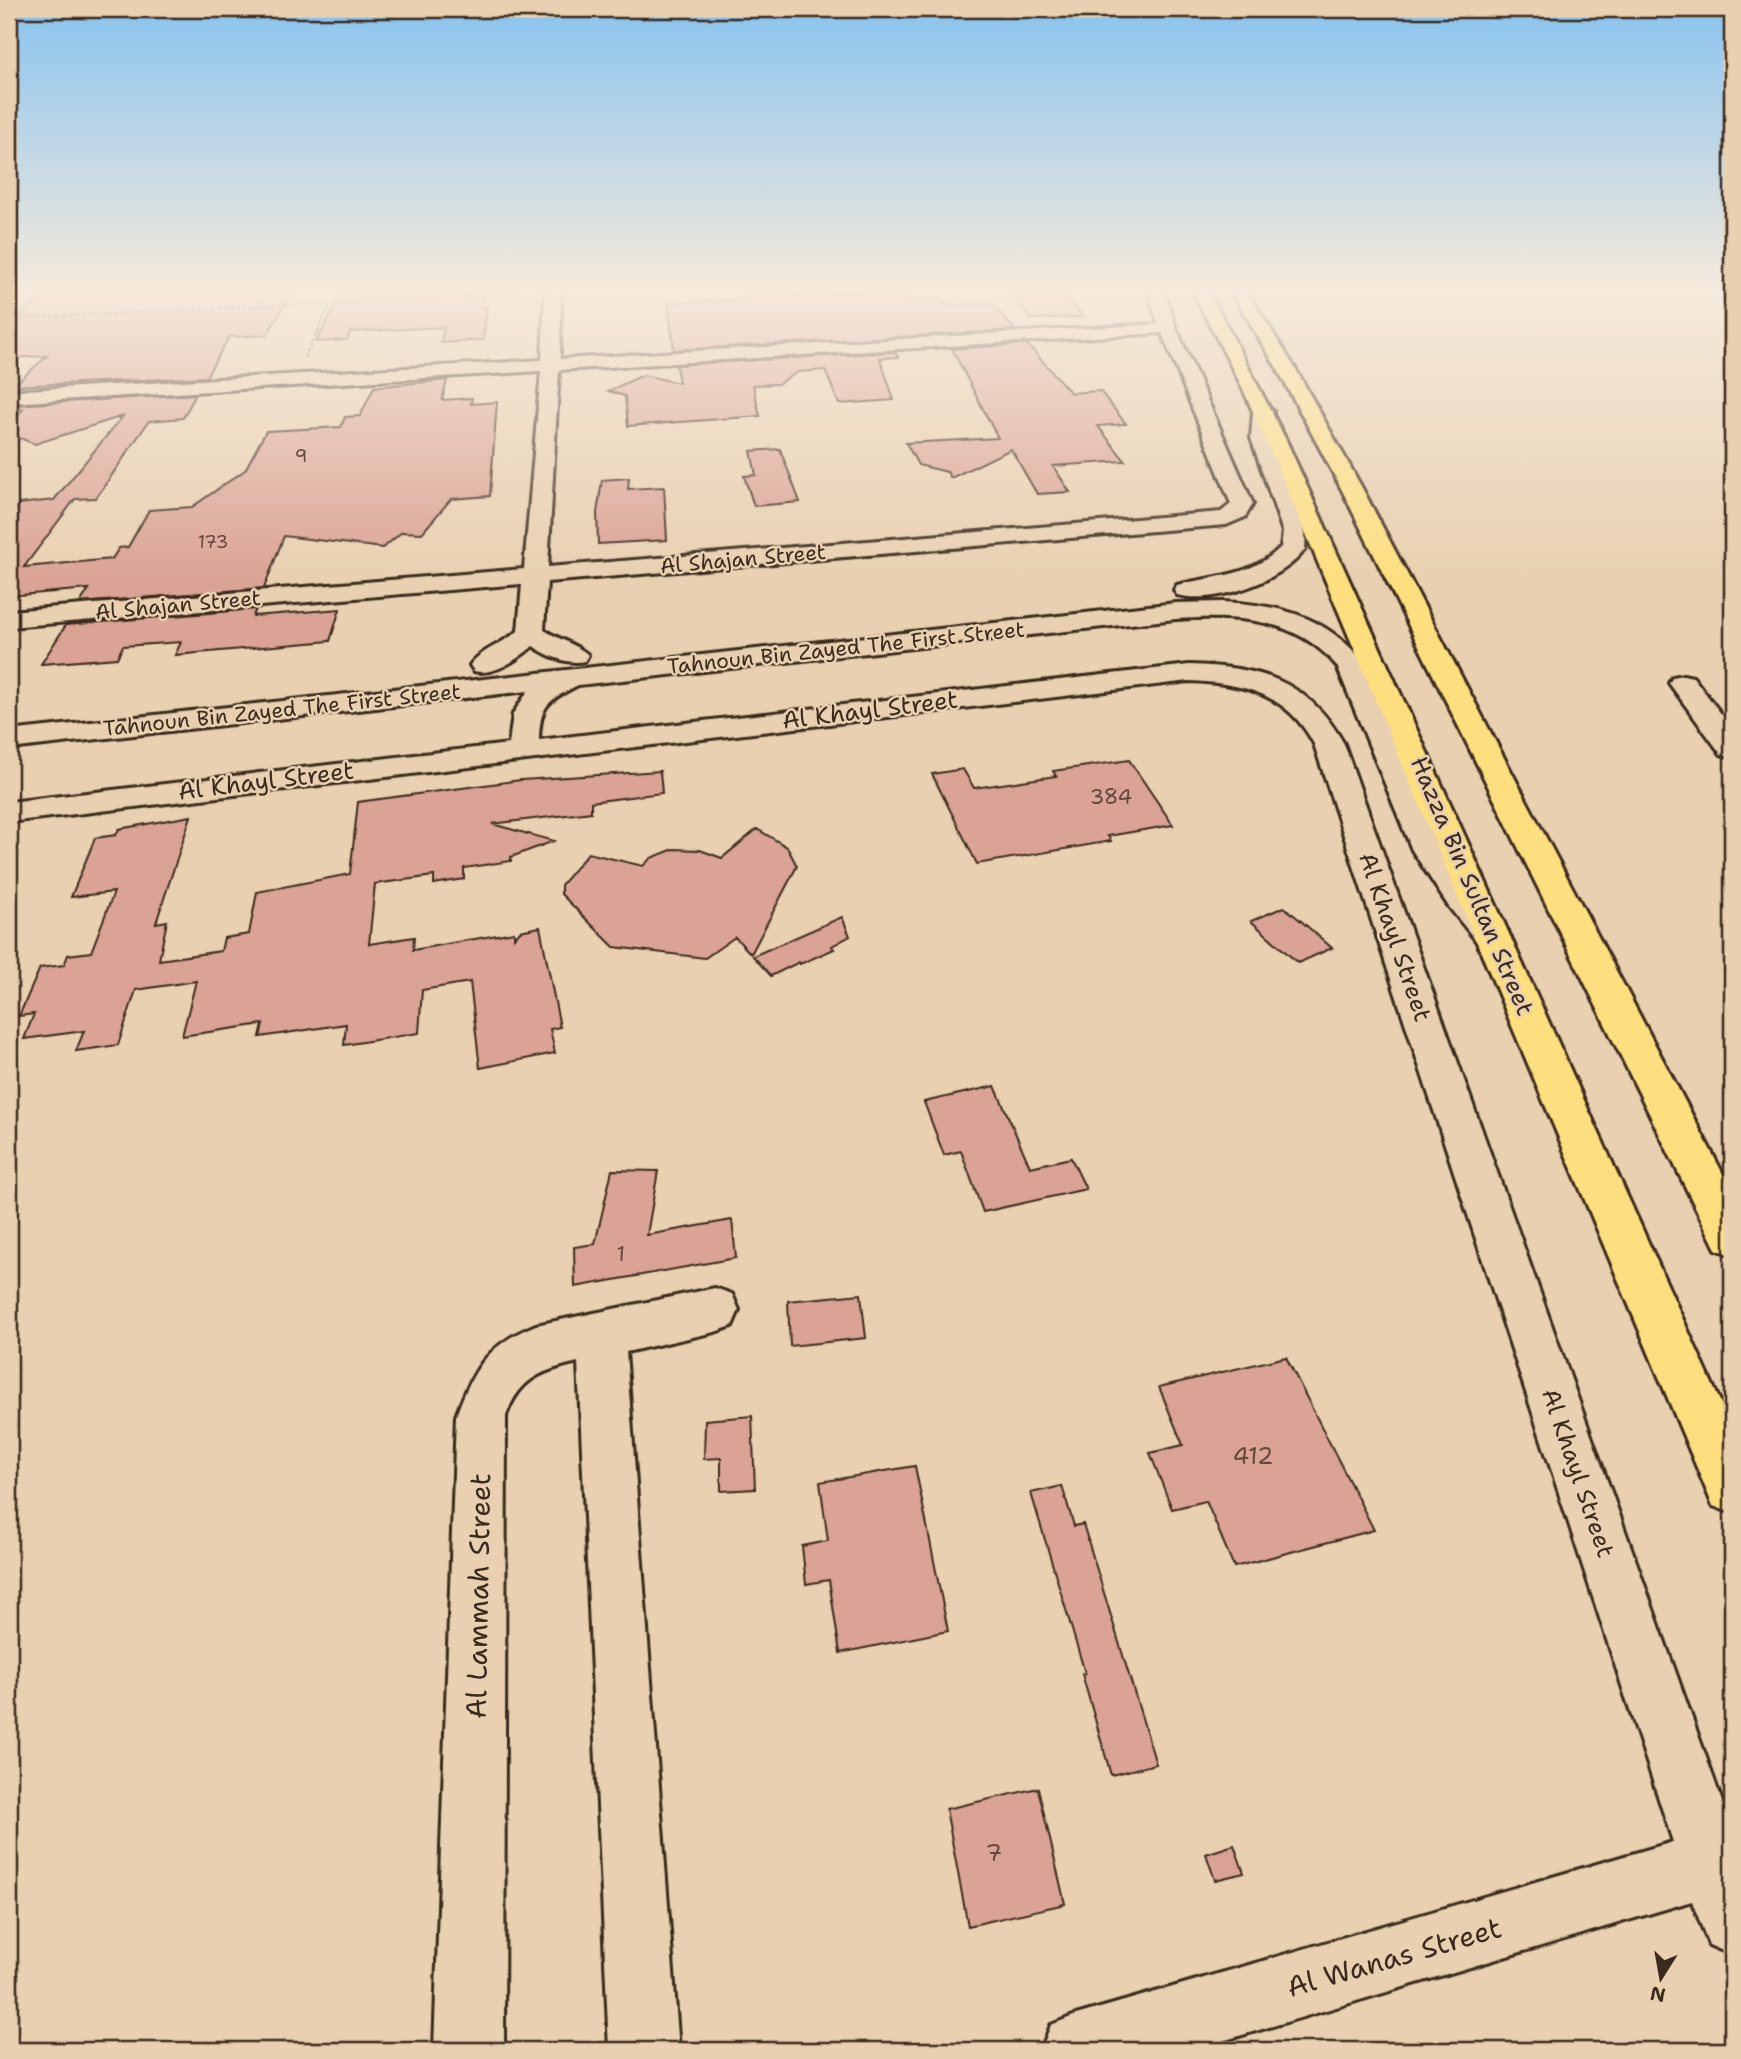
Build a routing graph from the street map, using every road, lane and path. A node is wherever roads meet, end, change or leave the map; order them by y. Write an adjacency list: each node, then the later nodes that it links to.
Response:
1 (191, 386): 6 (street)
2 (549, 386): 8 (street)
3 (1192, 386): 8 (street, Al Shajan Street)
4 (1250, 386): 7 (main road, Hazza Bin Sultan Street)
5 (1296, 386): 20 (main road)
6 (9, 397)
7 (1263, 411): 11 (street, Tahnoun Bin Zayed The First Street); 19 (main road, Hazza Bin Sultan Street)
8 (535, 576): 9 (street, Al Shajan Street); 10 (street)
9 (9, 619)
10 (531, 633): 11 (street); 12 (street)
11 (573, 667): 12 (street, Tahnoun Bin Zayed The First Street); 15 (street); 19 (street, Tahnoun Bin Zayed The First Street)
12 (479, 677): 14 (street, Tahnoun Bin Zayed The First Street); 15 (street); 16 (street, Tahnoun Bin Zayed The First Street)
13 (1682, 683): 17 (street)
14 (9, 716)
15 (524, 734): 18 (street, Al Khayl Street); 24 (street, Al Khayl Street)
16 (9, 740)
17 (1732, 748)
18 (9, 812)
19 (1498, 943): 23 (main road, Hazza Bin Sultan Street)
20 (1732, 1236)
21 (715, 1310): 22 (street, Al Lammah Street)
22 (601, 1335): 25 (street, Al Lammah Street); 26 (street)
23 (1732, 1487)
24 (1722, 1892): 27 (street, Al Wanas Street)
25 (469, 2050)
26 (644, 2050)
27 (1076, 2050)

